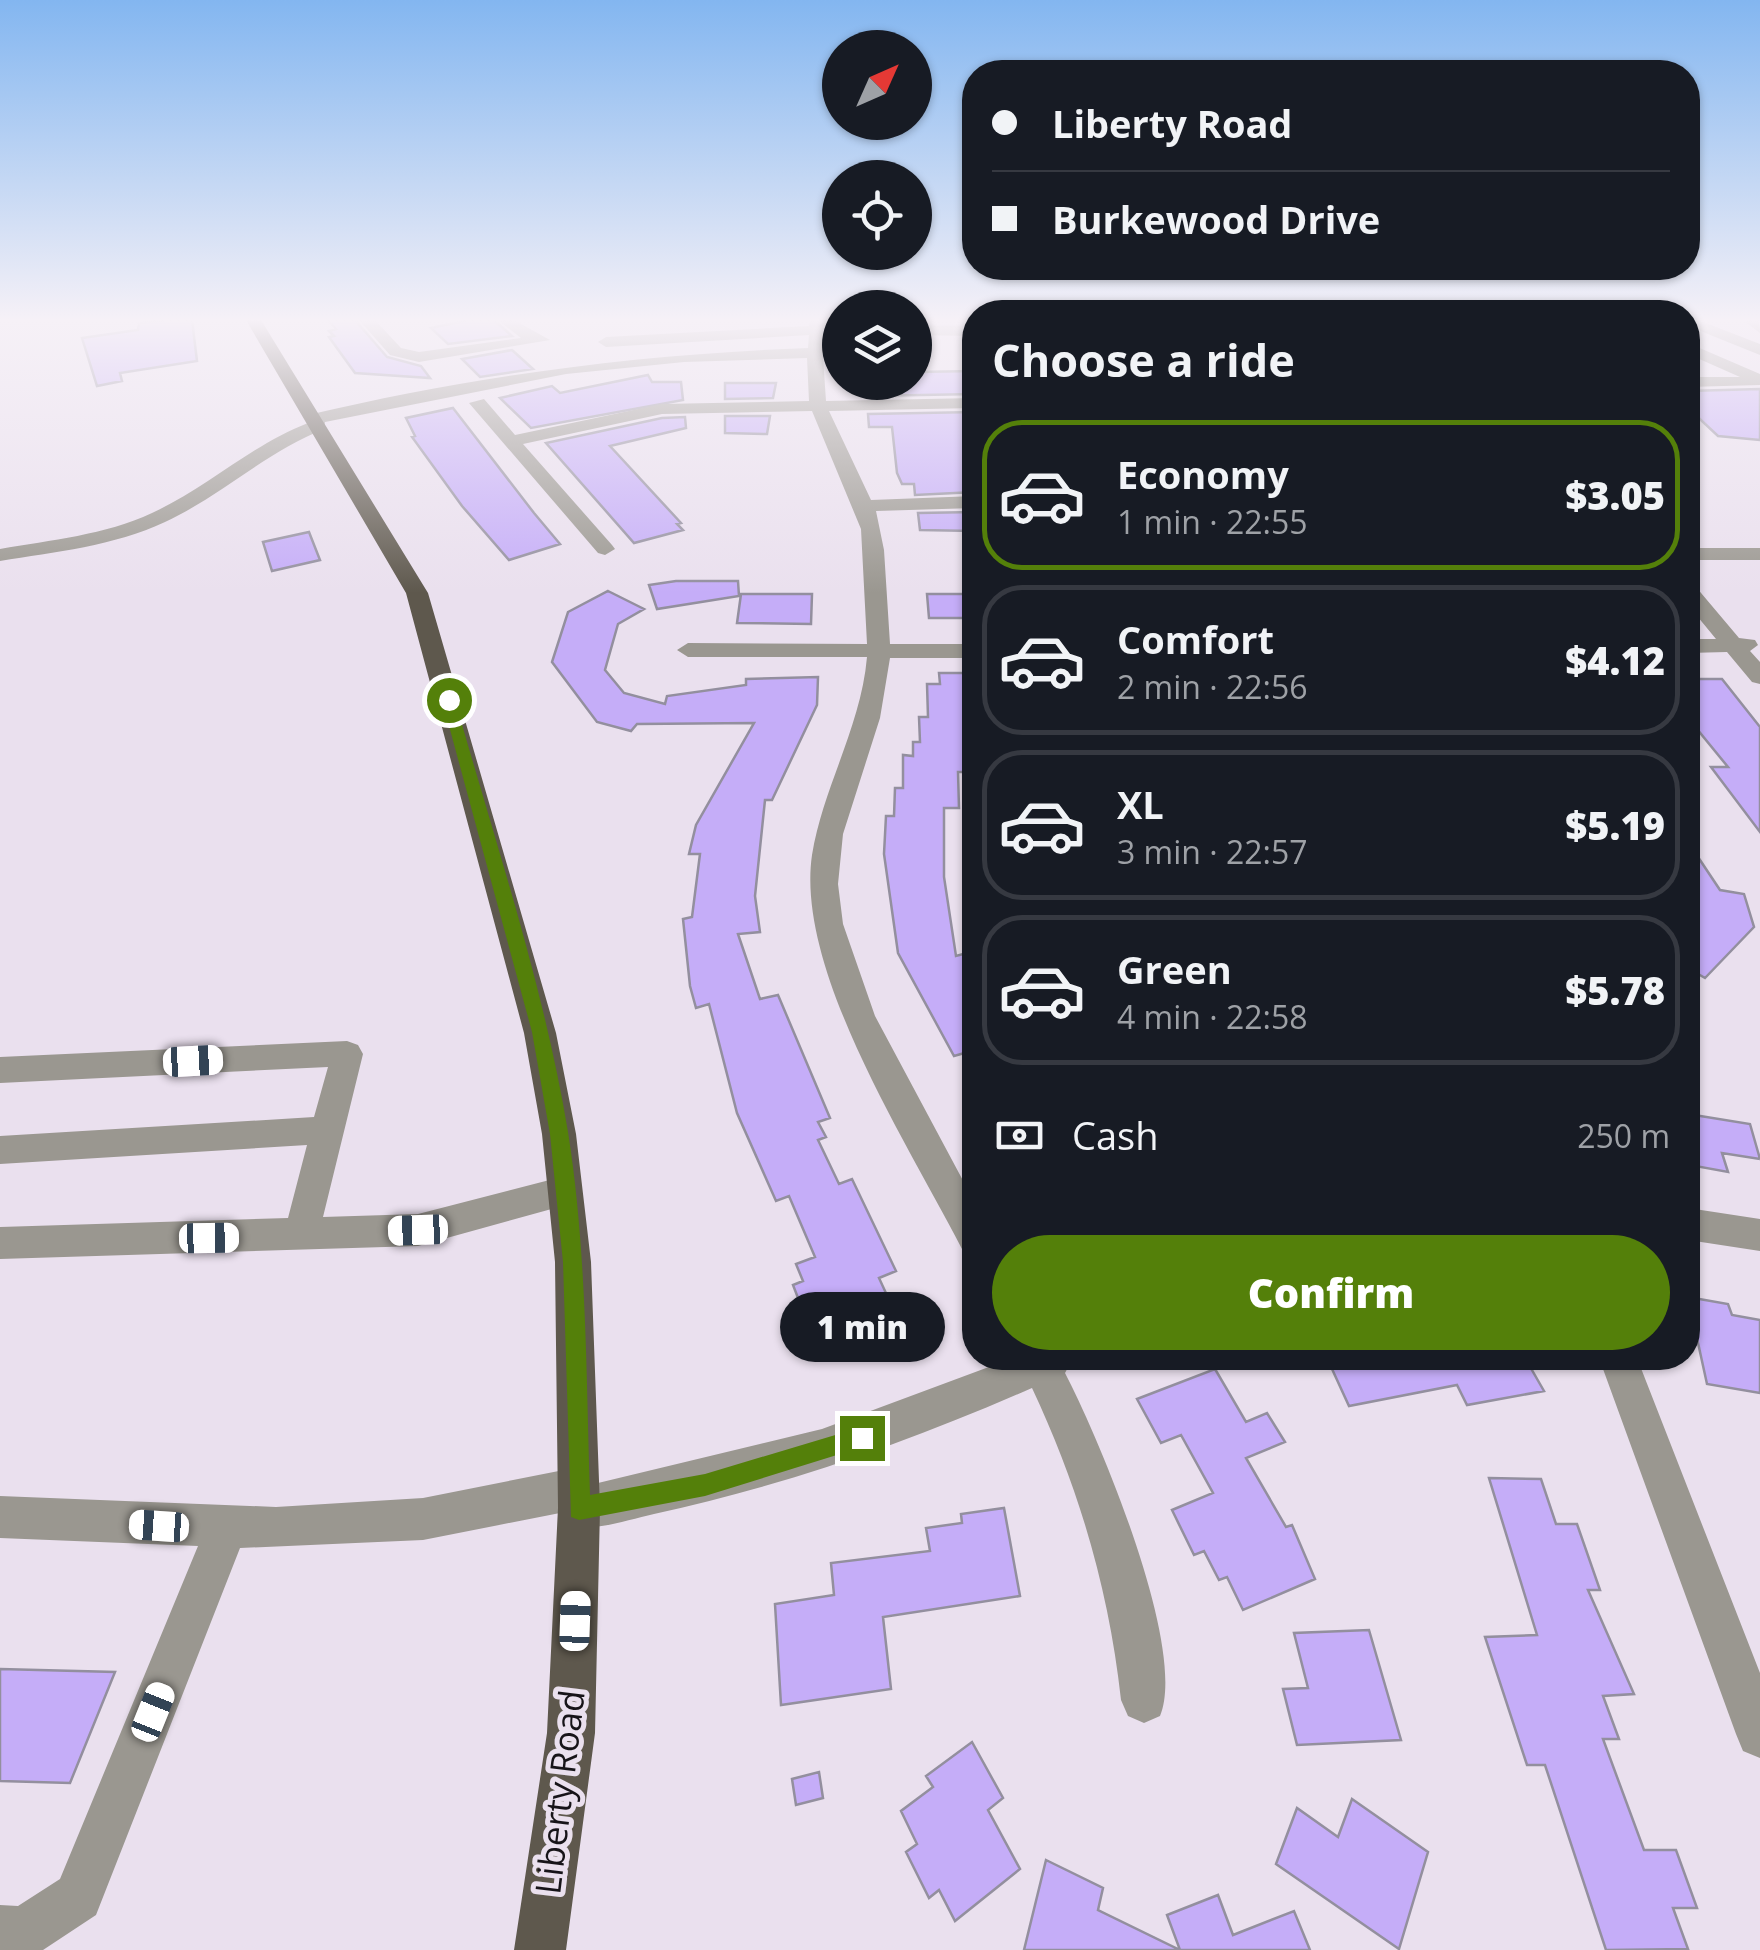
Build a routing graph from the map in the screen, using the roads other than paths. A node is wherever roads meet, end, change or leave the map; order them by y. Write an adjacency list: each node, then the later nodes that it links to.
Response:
1 (309, 411): 6 (main road, Liberty Road)
2 (363, 411): 6 (street)
3 (484, 411): 7 (street)
4 (652, 411): 7 (street)
5 (822, 411): 9 (street)
6 (316, 422): 13 (street); 25 (main road, Liberty Road)
7 (510, 441): 10 (street)
8 (962, 502): 9 (street)
9 (866, 506): 19 (street)
10 (605, 549)
11 (1700, 554): 12 (street)
12 (1760, 554)
13 (0, 556)
14 (1700, 606): 15 (street)
15 (1733, 645): 16 (street); 17 (street); 21 (street)
16 (1760, 645)
17 (1700, 646)
18 (688, 650): 19 (street)
19 (876, 650): 20 (street); 26 (street)
20 (962, 651)
21 (1760, 677)
22 (0, 1070): 23 (street)
23 (328, 1130): 24 (street); 29 (street)
24 (0, 1150)
25 (565, 1190): 29 (street); 34 (main road, Liberty Road)
26 (962, 1212)
27 (1700, 1226): 28 (street)
28 (1760, 1234)
29 (301, 1235): 30 (street)
30 (0, 1243)
31 (1021, 1370): 34 (street)
32 (1048, 1370): 37 (street)
33 (1623, 1370): 38 (street)
34 (579, 1498): 36 (street); 40 (main road, Liberty Road)
35 (0, 1516): 36 (street)
36 (227, 1528): 39 (street)
37 (1144, 1700)
38 (1760, 1734)
39 (0, 1931)
40 (540, 1950)

